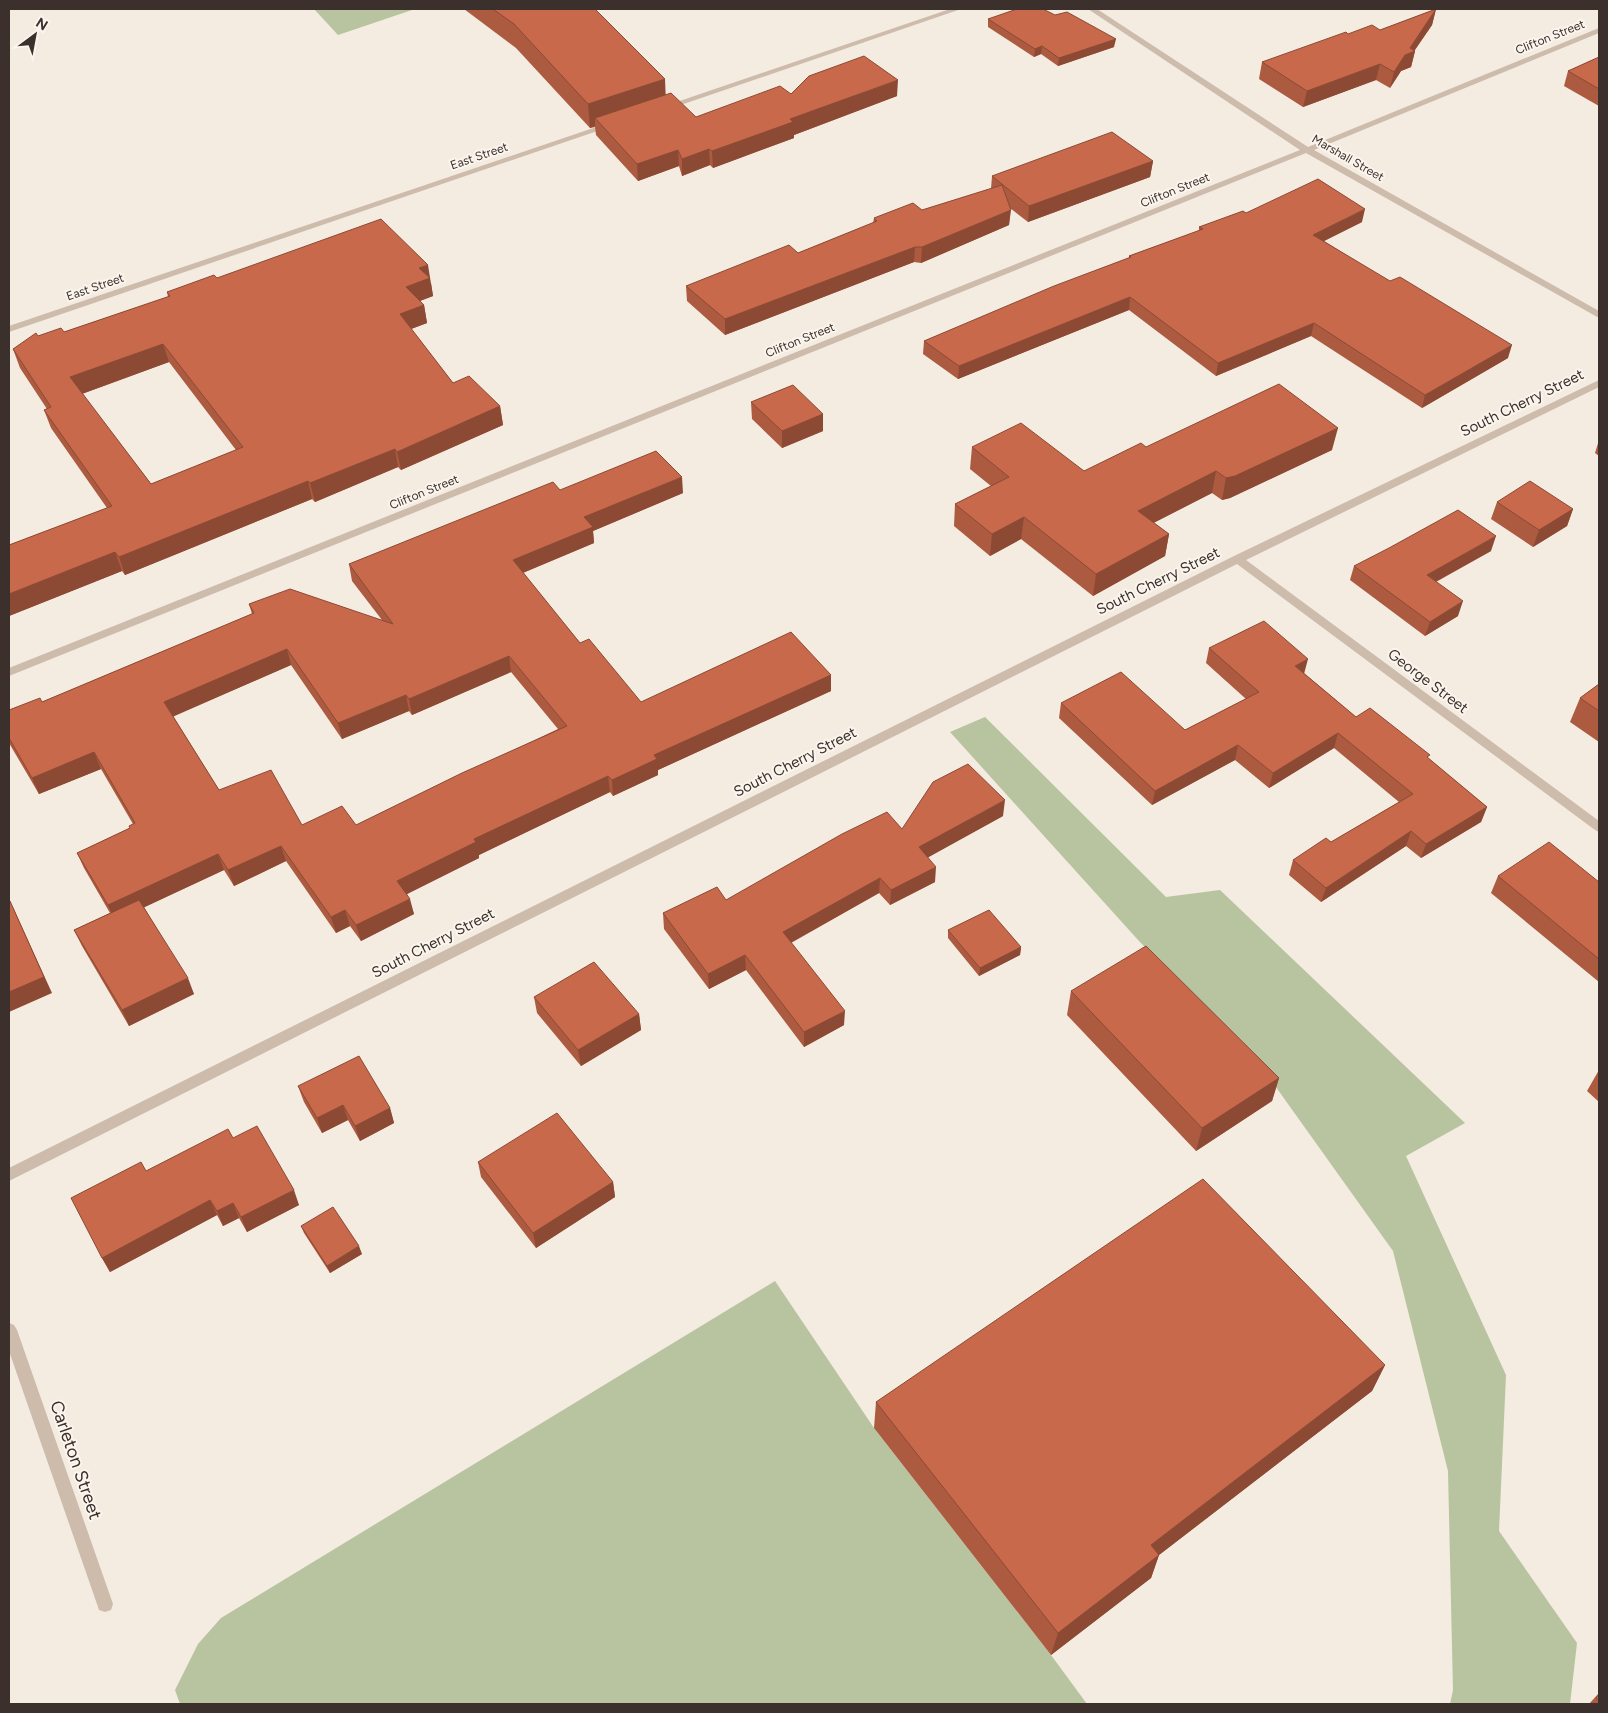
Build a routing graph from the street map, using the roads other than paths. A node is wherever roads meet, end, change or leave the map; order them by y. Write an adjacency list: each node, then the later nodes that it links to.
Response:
1 (957, 9): 4 (street)
2 (1092, 9): 6 (street, Marshall Street)
3 (1599, 30): 6 (street, Clifton Street)
4 (660, 108)
5 (623, 121): 8 (street, East Street)
6 (1307, 150): 7 (street, Marshall Street); 11 (street, Clifton Street)
7 (1599, 315)
8 (9, 330)
9 (1599, 383): 10 (street, South Cherry Street)
10 (1238, 559): 12 (street, George Street); 13 (street, South Cherry Street)
11 (9, 672)
12 (1599, 827)
13 (9, 1175)
14 (9, 1330): 15 (street, Carleton Street)
15 (105, 1604)

